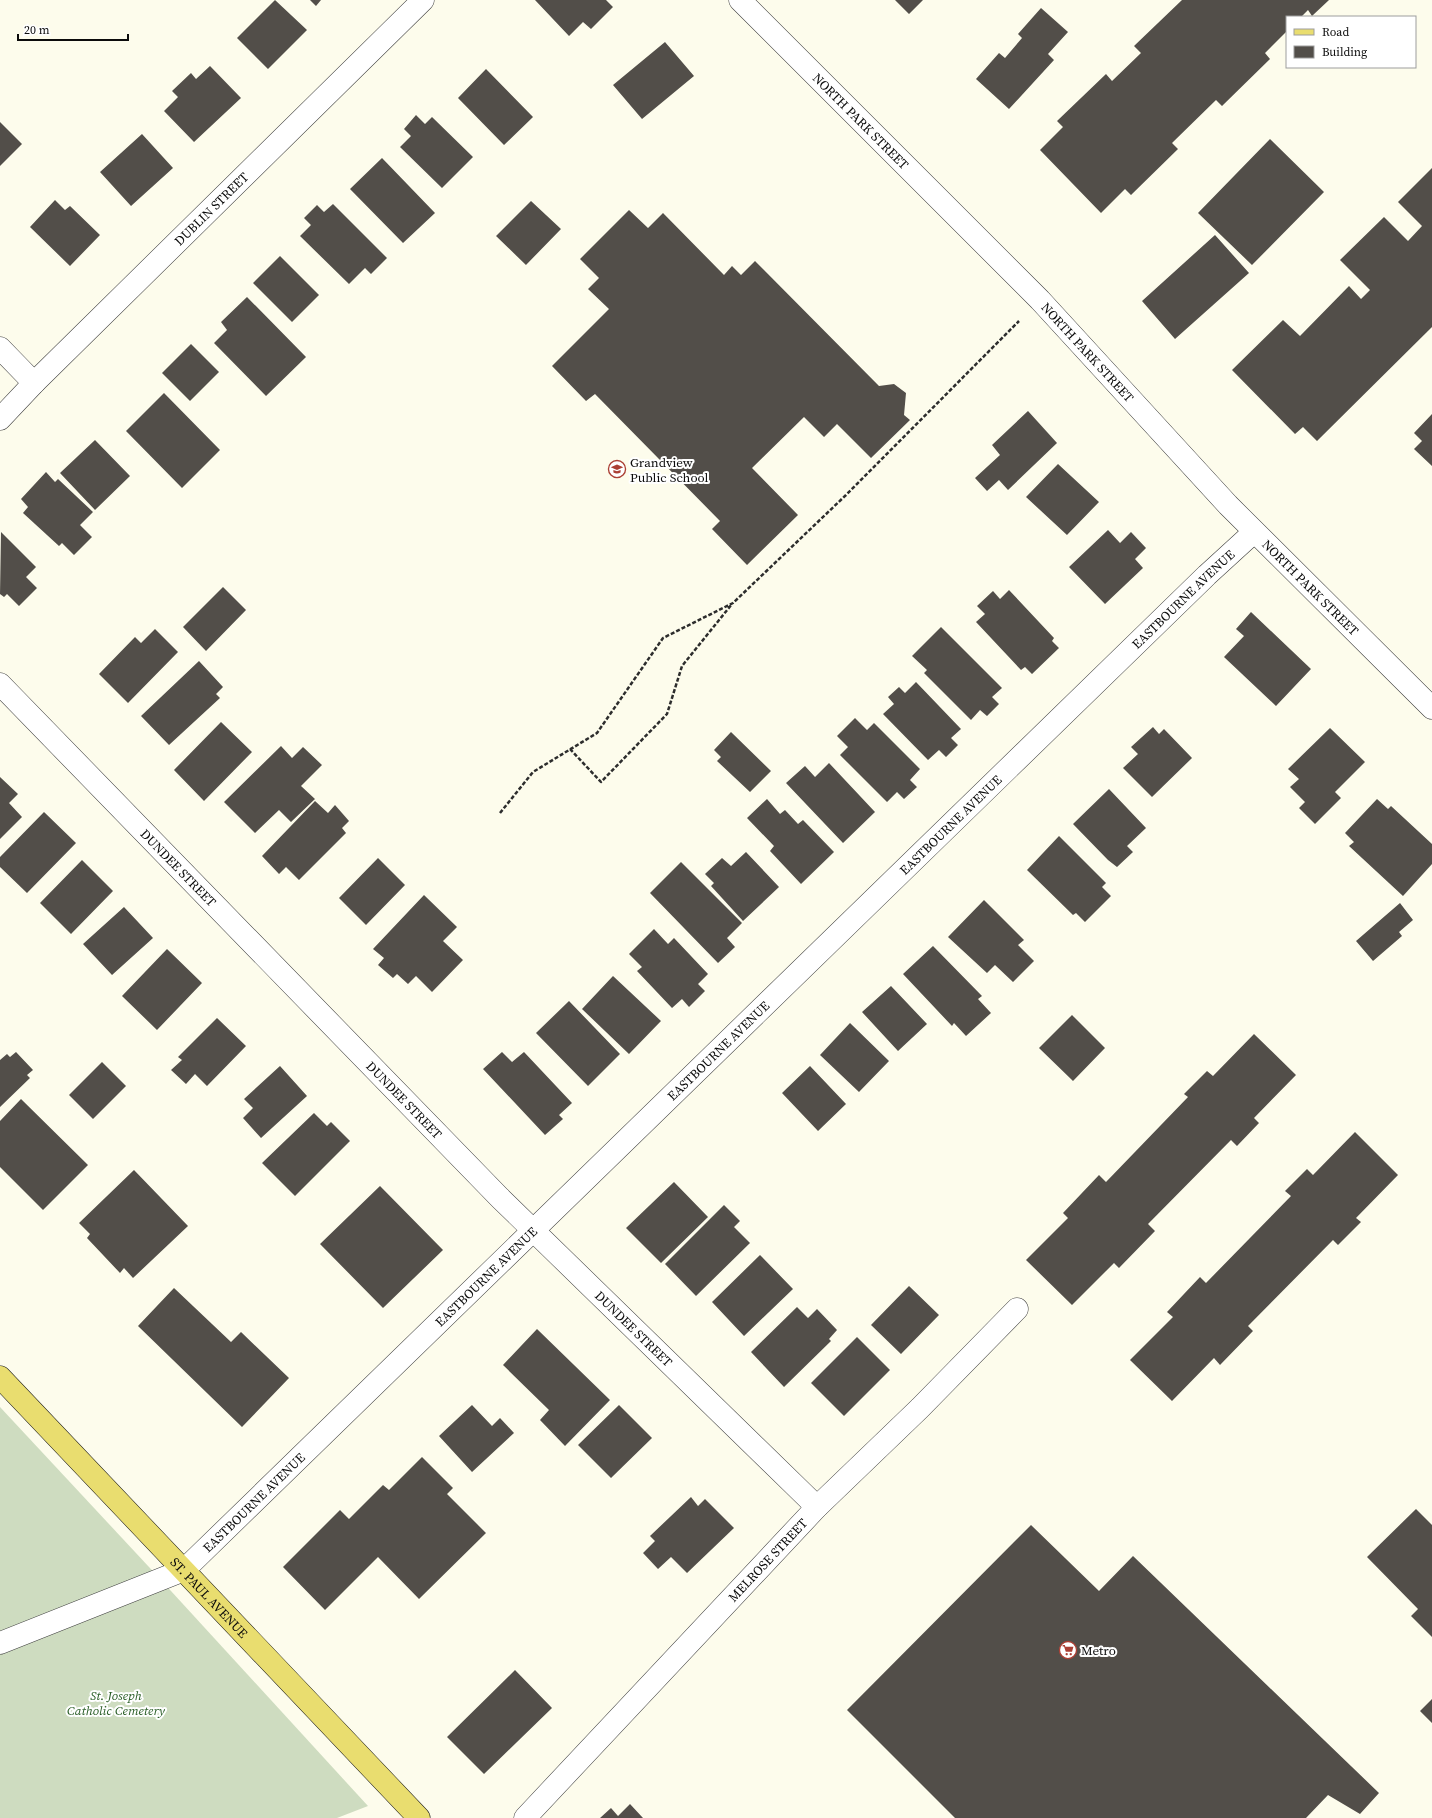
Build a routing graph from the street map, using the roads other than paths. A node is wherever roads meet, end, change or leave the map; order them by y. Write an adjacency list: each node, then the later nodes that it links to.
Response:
1 (423, 0): 4 (street, DUBLIN STREET)
2 (740, 0): 6 (street, NORTH PARK STREET)
3 (0, 348): 4 (street)
4 (34, 383): 5 (street, DUBLIN STREET)
5 (0, 419)
6 (1254, 532): 8 (street, NORTH PARK STREET); 9 (street, EASTBOURNE AVENUE)
7 (0, 684): 9 (street, DUNDEE STREET)
8 (1432, 708)
9 (534, 1231): 12 (street, DUNDEE STREET); 13 (street, EASTBOURNE AVENUE)
10 (1017, 1309): 12 (street, MELROSE STREET)
11 (0, 1377): 13 (main road, ST. PAUL AVENUE)
12 (816, 1506): 16 (street, MELROSE STREET)
13 (184, 1570): 14 (street); 15 (main road, ST. PAUL AVENUE)
14 (0, 1643)
15 (419, 1818)
16 (525, 1818)

